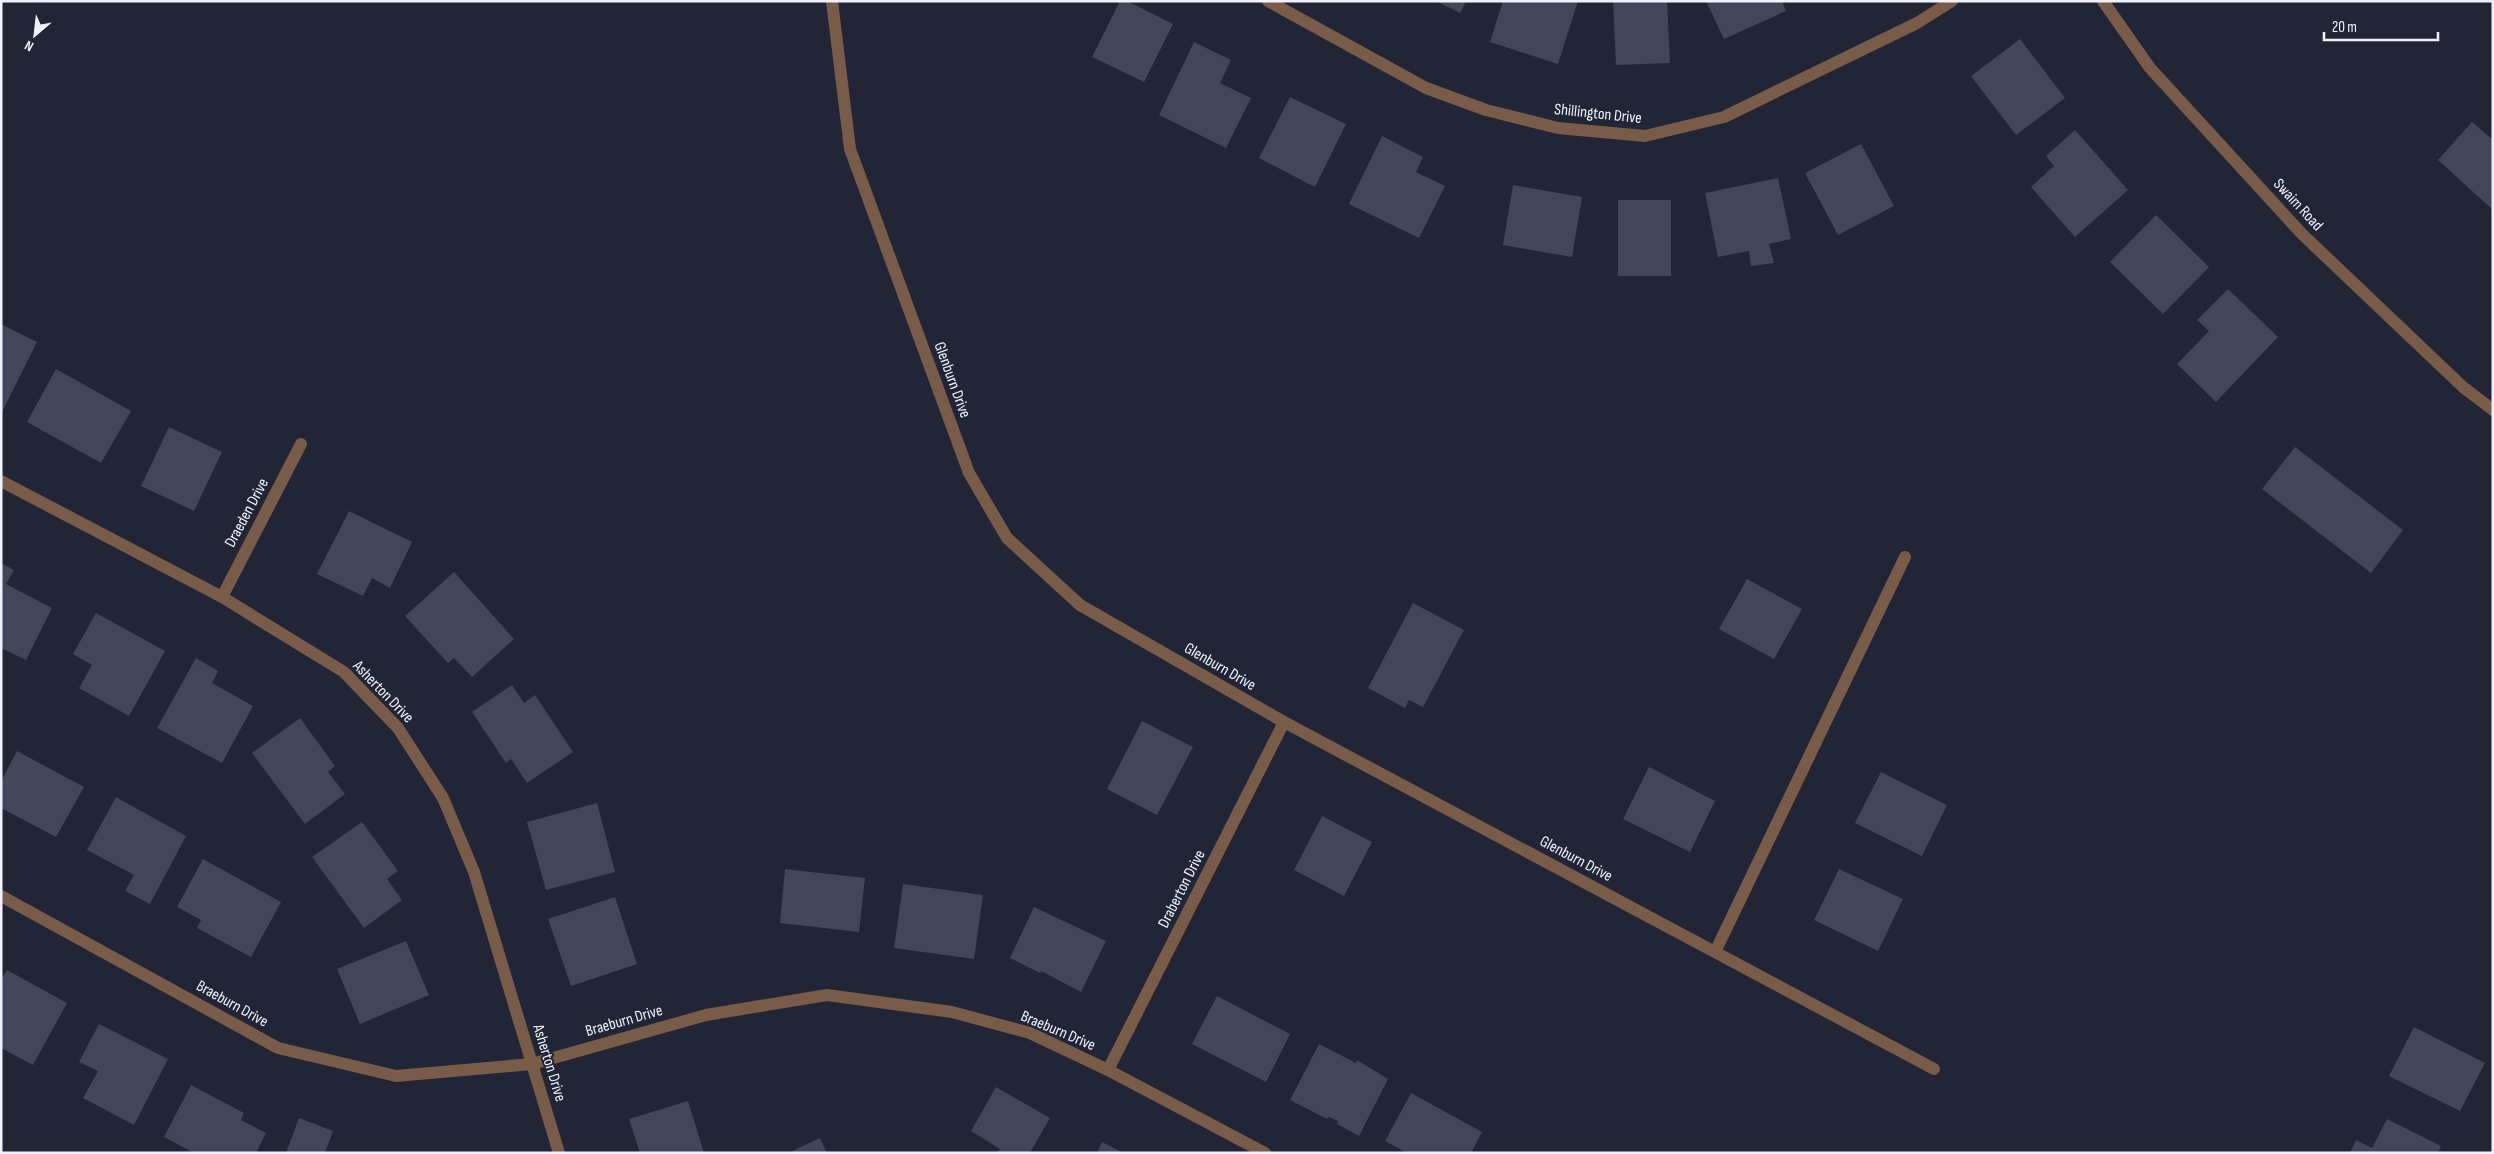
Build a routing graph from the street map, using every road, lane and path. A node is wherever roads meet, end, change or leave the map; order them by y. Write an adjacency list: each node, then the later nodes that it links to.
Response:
1 (832, 1): 10 (street, Glenburn Drive)
2 (1268, 1): 3 (street, Shillington Drive)
3 (1952, 1)
4 (2103, 1): 5 (street, Swaim Road)
5 (2493, 410)
6 (301, 444): 9 (street, Draeden Drive)
7 (1, 480): 9 (street, Asherton Drive)
8 (1905, 557): 12 (street)
9 (222, 597): 13 (street, Asherton Drive)
10 (1284, 722): 12 (street, Glenburn Drive); 14 (street, Draberton Drive)
11 (1, 896): 13 (street, Braeburn Drive)
12 (1715, 952): 15 (street, Glenburn Drive)
13 (532, 1064): 14 (street, Braeburn Drive); 16 (street, Asherton Drive)
14 (1108, 1070): 17 (street, Braeburn Drive)
15 (1934, 1070)
16 (559, 1153)
17 (1265, 1153)

